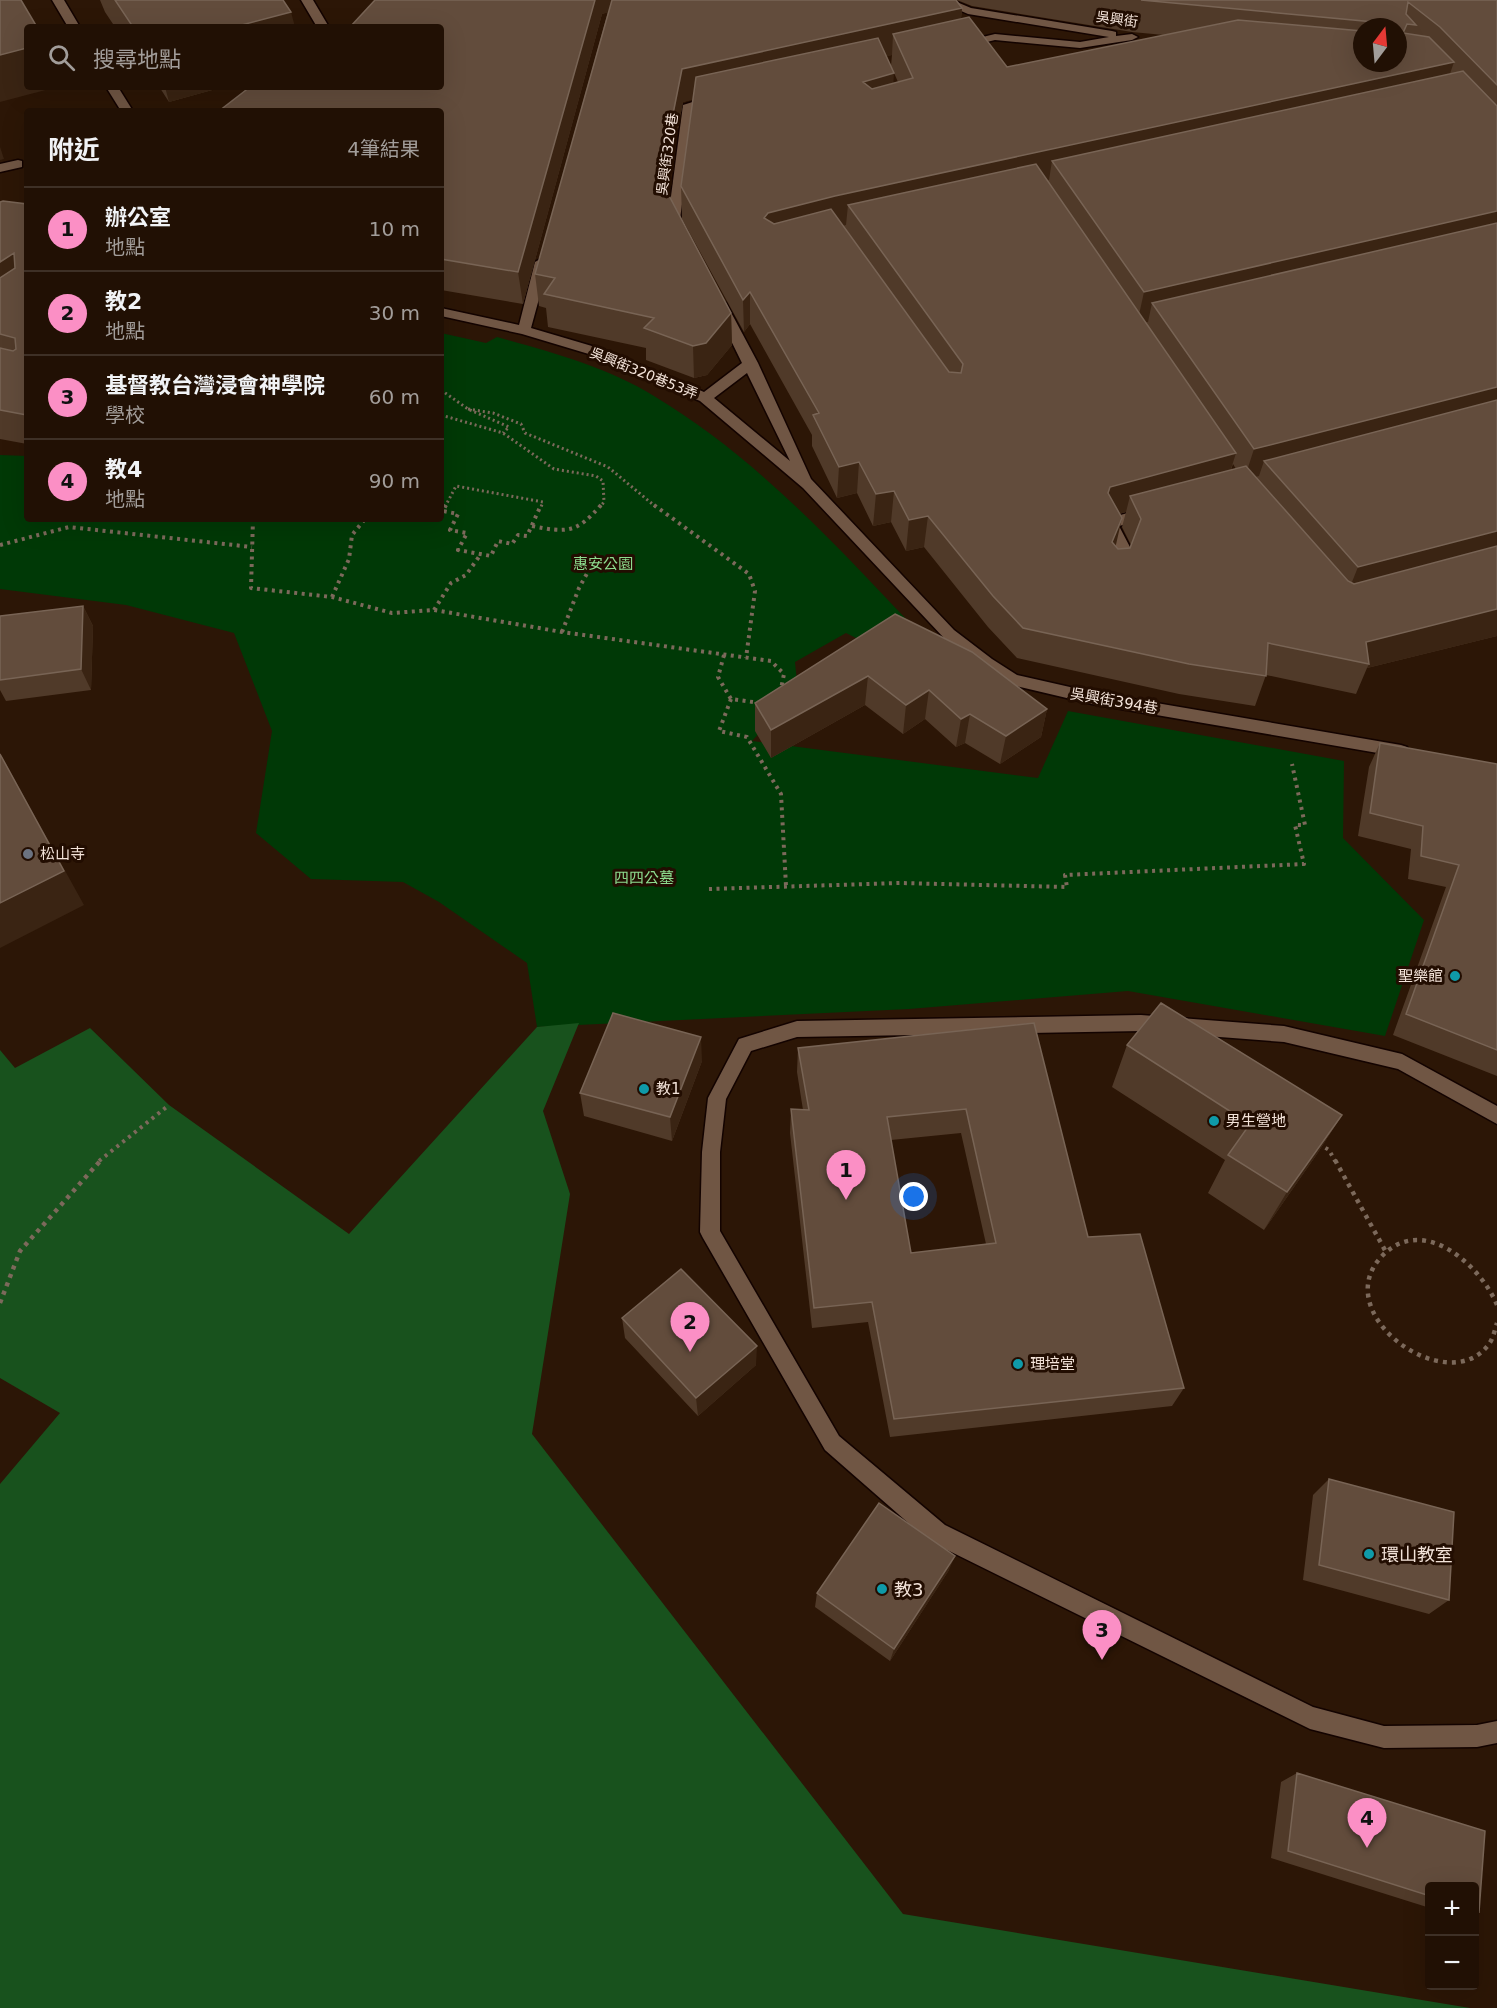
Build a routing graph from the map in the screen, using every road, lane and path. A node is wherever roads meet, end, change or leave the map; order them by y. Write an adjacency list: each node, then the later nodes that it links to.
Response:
1 (58, 0): 4 (street)
2 (308, 0): 5 (street)
3 (942, 0): 6 (street, 吳興街)
4 (72, 24)
5 (321, 24)
6 (949, 47)
7 (114, 90): 9 (street)
8 (732, 95): 12 (street, 吳興街320巷)
9 (125, 108)
10 (18, 164): 11 (street)
11 (0, 168)
12 (689, 245)
13 (545, 251): 16 (street)
14 (714, 293): 17 (street)
15 (444, 313): 16 (street, 吳興街320巷53弄)
16 (524, 330): 19 (street, 吳興街320巷53弄)
17 (751, 363): 19 (street); 23 (street)
18 (444, 392): 20 (path)
19 (705, 398): 23 (street, 吳興街320巷53弄)
20 (468, 409): 22 (path); 39 (path)
21 (444, 416): 22 (path)
22 (503, 433): 29 (path)
23 (808, 484): 43 (street, 吳興街394巷)
24 (444, 507): 29 (path)
25 (1164, 508): 34 (street)
26 (444, 511): 32 (path)
27 (253, 522): 31 (path)
28 (363, 522): 35 (path)
29 (531, 526): 32 (path)
30 (0, 545): 31 (path)
31 (252, 547): 35 (path)
32 (481, 554): 36 (path)
33 (595, 559): 37 (path)
34 (1116, 574)
35 (332, 597): 36 (path)
36 (434, 610): 37 (path)
37 (562, 632): 38 (path)
38 (724, 655): 39 (path); 41 (path)
39 (746, 658): 40 (path)
40 (781, 695)
41 (731, 699): 42 (path); 45 (path)
42 (771, 699)
43 (1422, 755)
44 (1297, 788): 45 (path)
45 (786, 886): 46 (path)
46 (709, 889)
47 (169, 1105): 52 (path)
48 (1497, 1116): 55 (street)
49 (1309, 1137): 50 (path)
50 (1386, 1252): 51 (path); 54 (path)
51 (1495, 1291): 53 (path)
52 (0, 1303)
53 (1497, 1305)
54 (1497, 1323)
55 (1497, 1732)

